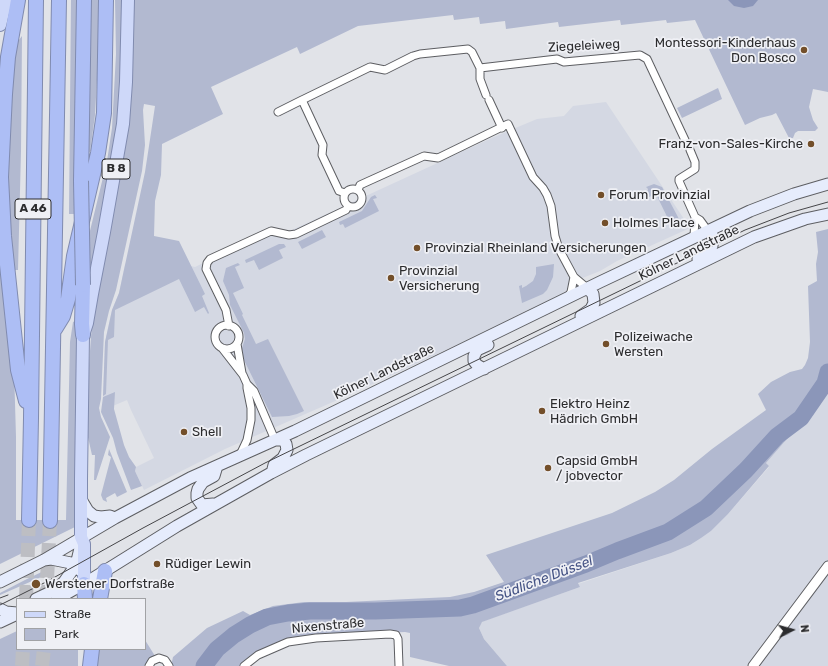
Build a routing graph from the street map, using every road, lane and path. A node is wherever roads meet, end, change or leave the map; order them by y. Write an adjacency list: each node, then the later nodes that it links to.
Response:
1 (6, 0): 8 (main road)
2 (18, 0): 8 (highway, A 46)
3 (36, 0): 38 (highway, A 46)
4 (59, 0): 31 (highway, A 46)
5 (84, 0): 32 (highway, bridge)
6 (106, 0): 31 (highway)
7 (128, 0): 32 (main road, B 8)
8 (9, 17): 9 (main road); 38 (highway, A 46)
9 (0, 25)
10 (480, 68): 11 (street); 13 (street); 14 (street, Ziegeleiweg)
11 (302, 100): 12 (street); 18 (street)
12 (278, 112)
13 (505, 126): 17 (street); 25 (street)
14 (685, 140)
15 (690, 150): 21 (street)
16 (828, 184): 22 (main road, Kölner Landstraße)
17 (358, 190): 18 (street); 19 (street)
18 (345, 193): 19 (street)
19 (348, 206): 28 (street)
20 (828, 214): 24 (main road, Kölner Landstraße)
21 (695, 217): 22 (street); 23 (street)
22 (708, 230): 23 (main road, Kölner Landstraße); 24 (main road)
23 (694, 237): 26 (main road, Kölner Landstraße)
24 (685, 270): 30 (main road, Kölner Landstraße)
25 (574, 277): 26 (street); 27 (street)
26 (587, 288): 27 (main road, Kölner Landstraße); 30 (main road, Kölner Landstraße)
27 (566, 299): 29 (main road, Kölner Landstraße)
28 (229, 326): 33 (street); 34 (street)
29 (505, 329): 35 (main road, Kölner Landstraße); 39 (main road, Kölner Landstraße)
30 (567, 329): 35 (main road, Kölner Landstraße)
31 (54, 331): 47 (highway, A 46)
32 (83, 335): 43 (main road, B 8)
33 (236, 344): 34 (street); 36 (street)
34 (222, 348): 36 (street)
35 (484, 369): 42 (main road, Kölner Landstraße)
36 (243, 375): 37 (street)
37 (247, 384): 39 (street); 40 (street)
38 (31, 418): 46 (highway, A 46)
39 (275, 440): 40 (main road, Kölner Landstraße); 42 (main road, Kölner Landstraße)
40 (240, 455): 41 (main road, Kölner Landstraße)
41 (217, 466): 44 (main road, Kölner Landstraße); 45 (main road, Kölner Landstraße)
42 (271, 473): 44 (main road, Kölner Landstraße)
43 (82, 501): 45 (main road); 48 (main road, B 8)
44 (215, 504): 52 (main road, Kölner Landstraße)
45 (115, 518): 48 (main road, Kölner Landstraße)
46 (29, 520)
47 (50, 521)
48 (82, 537): 49 (main road, Kölner Landstraße); 50 (main road, B 8); 54 (main road, B 8)
49 (44, 560): 50 (main road); 53 (main road, Kölner Landstraße)
50 (76, 565): 54 (main road); 55 (main road, B 8)
51 (828, 566): 71 (street)
52 (106, 571): 54 (main road, Kölner Landstraße); 58 (highway)
53 (0, 582)
54 (84, 584): 56 (main road, Kölner Landstraße); 57 (highway)
55 (38, 598)
56 (59, 598)
57 (85, 598)
58 (100, 598)
59 (0, 609): 60 (main road)
60 (16, 614)
61 (16, 614): 62 (main road)
62 (0, 622)
63 (83, 650): 65 (highway)
64 (92, 650): 66 (highway)
65 (81, 666)
66 (90, 666)
67 (149, 666): 68 (street)
68 (169, 666)
69 (244, 666): 70 (street, Nixenstraße)
70 (399, 666)
71 (753, 666)

